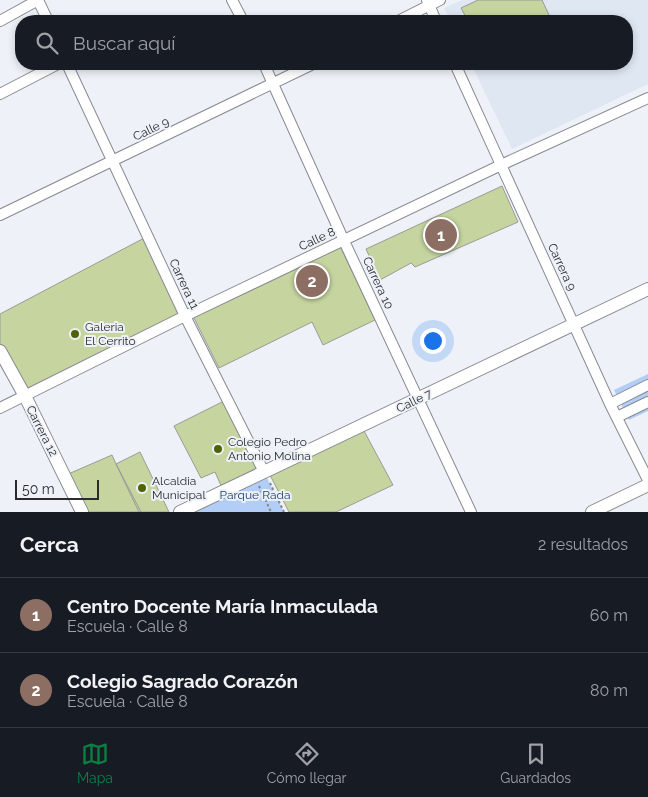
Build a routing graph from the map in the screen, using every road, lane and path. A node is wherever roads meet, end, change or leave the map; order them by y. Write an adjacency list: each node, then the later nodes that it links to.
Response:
1 (38, 0): 5 (street); 9 (street)
2 (232, 0): 6 (street)
3 (440, 0): 4 (street)
4 (428, 3): 7 (street); 8 (street)
5 (45, 15)
6 (240, 15)
7 (408, 15)
8 (433, 15)
9 (0, 21)
10 (46, 70): 16 (street)
11 (70, 70): 18 (street, Carrera 11)
12 (267, 70): 15 (street, Carrera 10)
13 (301, 70): 15 (street, Calle 9)
14 (458, 70): 19 (street, Carrera 9)
15 (274, 84): 18 (street, Calle 9); 21 (street, Carrera 10)
16 (0, 94)
17 (648, 98): 19 (street, Calle 8)
18 (114, 161): 20 (street, Calle 9); 23 (street, Carrera 11)
19 (501, 165): 21 (street, Calle 8); 24 (street, Carrera 9)
20 (0, 215)
21 (344, 241): 23 (street, Calle 8); 28 (street, Carrera 10)
22 (648, 289): 24 (street, Calle 7)
23 (185, 316): 27 (street, Calle 8); 33 (street, Carrera 11)
24 (574, 324): 28 (street, Calle 7); 30 (street, Carrera 9)
25 (0, 351): 27 (street, Carrera 12)
26 (648, 386): 30 (street)
27 (24, 396): 31 (street, Calle 8); 37 (street, Carrera 12)
28 (419, 398): 33 (street, Calle 7); 41 (street, Carrera 10)
29 (648, 402): 32 (street)
30 (610, 404): 32 (street, Carrera 9)
31 (0, 408)
32 (616, 417): 34 (street, Carrera 9)
33 (264, 472): 38 (street, Calle 7); 40 (path)
34 (648, 480)
35 (648, 485): 42 (street)
36 (259, 487): 39 (path)
37 (82, 512)
38 (180, 512)
39 (271, 512)
40 (284, 512)
41 (471, 512)
42 (592, 512)

